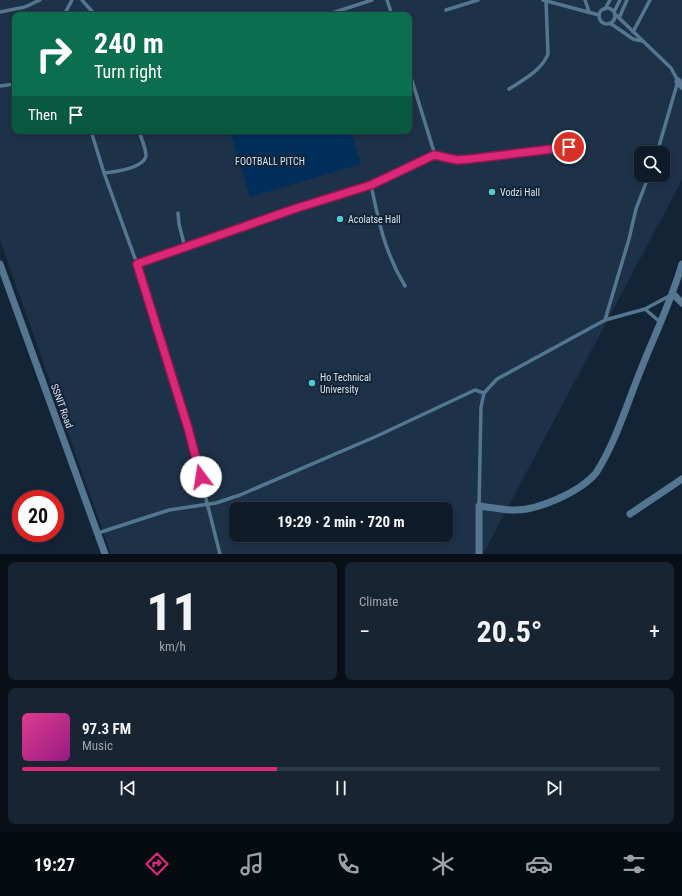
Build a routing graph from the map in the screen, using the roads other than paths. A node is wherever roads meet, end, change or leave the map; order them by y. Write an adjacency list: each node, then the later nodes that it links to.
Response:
1 (40, 0): 15 (lane)
2 (72, 0): 16 (lane)
3 (82, 0): 17 (lane)
4 (372, 0): 18 (lane)
5 (387, 0): 19 (lane)
6 (478, 0): 14 (lane)
7 (544, 0): 20 (lane); 31 (lane)
8 (586, 0): 20 (lane)
9 (610, 0): 13 (lane)
10 (620, 0): 21 (lane)
11 (626, 0): 23 (lane)
12 (650, 0): 25 (lane)
13 (605, 8): 21 (lane); 22 (lane)
14 (446, 10)
15 (0, 12)
16 (66, 12)
17 (92, 12)
18 (335, 12)
19 (391, 12)
20 (589, 12): 22 (lane)
21 (614, 13): 23 (lane); 24 (lane)
22 (599, 15): 24 (lane)
23 (620, 18): 25 (lane)
24 (610, 24): 26 (lane)
25 (633, 32): 26 (lane)
26 (643, 42): 28 (lane)
27 (412, 81): 36 (lane)
28 (680, 83): 34 (lane)
29 (12, 84): 30 (lane)
30 (0, 86)
31 (509, 89)
32 (92, 134): 37 (lane)
33 (140, 134): 37 (lane)
34 (659, 146)
35 (569, 147): 36 (lane)
36 (434, 155): 39 (lane)
37 (104, 173): 43 (lane)
38 (646, 182): 49 (lane)
39 (371, 185): 41 (lane); 45 (lane)
40 (178, 214): 41 (lane)
41 (185, 248): 43 (lane)
42 (0, 264): 56 (street, SSNIT Road)
43 (137, 264): 53 (lane)
44 (682, 264): 46 (street)
45 (405, 286)
46 (673, 294): 47 (street); 48 (lane); 50 (street)
47 (682, 303)
48 (646, 309): 49 (lane); 50 (lane)
49 (605, 320): 51 (lane)
50 (660, 322): 54 (street)
51 (484, 393): 53 (lane); 54 (lane)
52 (682, 479): 55 (street)
53 (208, 504): 56 (lane); 58 (lane)
54 (479, 506): 59 (street)
55 (630, 514)
56 (98, 533): 57 (street, SSNIT Road)
57 (105, 554)
58 (220, 554)
59 (479, 554)

